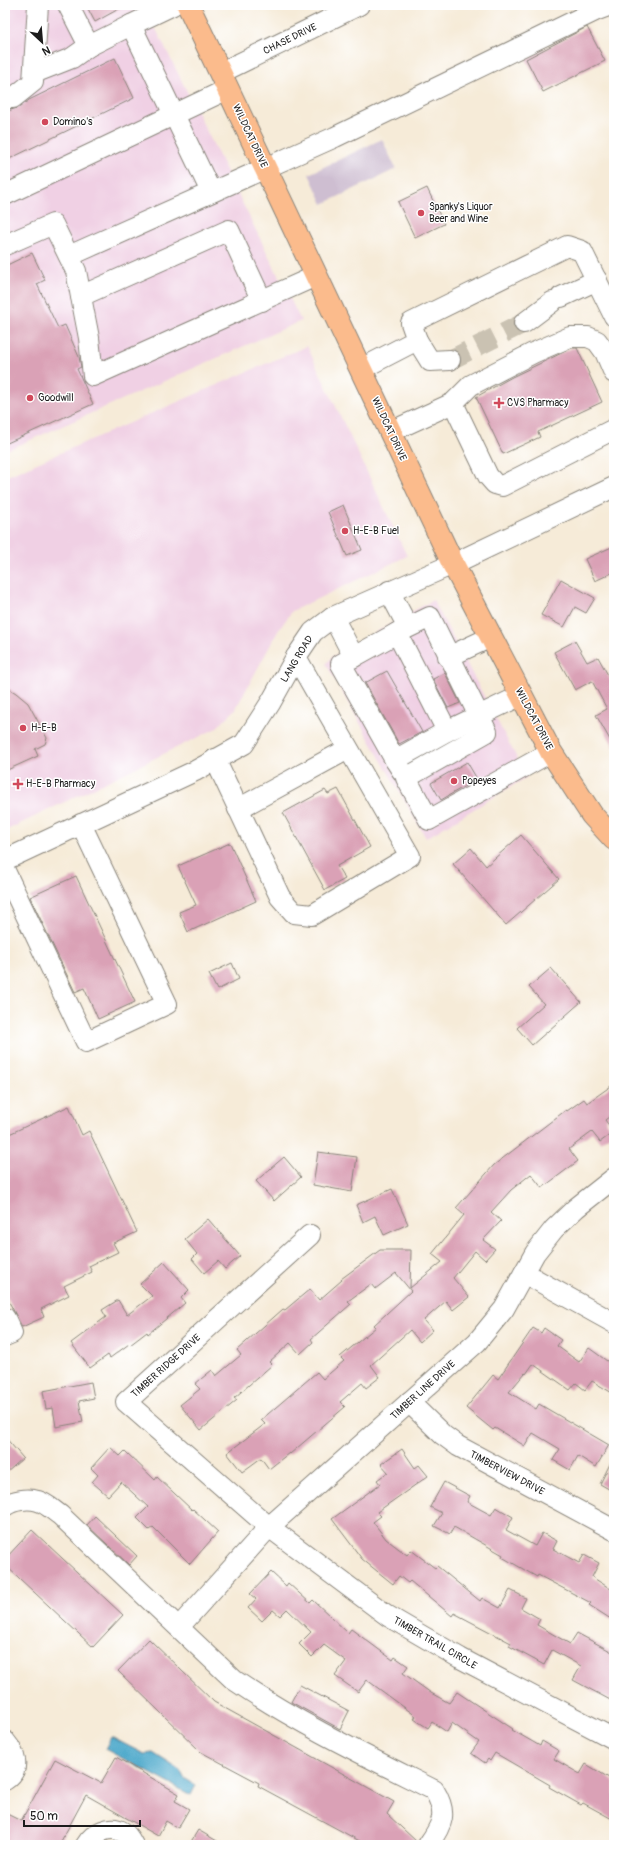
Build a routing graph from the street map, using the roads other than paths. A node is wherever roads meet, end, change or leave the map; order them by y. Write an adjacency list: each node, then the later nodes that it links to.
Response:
1 (38, 5): 10 (street)
2 (68, 5): 9 (street)
3 (173, 5): 7 (street)
4 (188, 5): 11 (main road, WILDCAT DRIVE)
5 (360, 5): 11 (street, CHASE DRIVE)
6 (611, 5): 14 (street)
7 (148, 11): 8 (street)
8 (131, 25): 9 (street); 13 (street)
9 (89, 46): 10 (street)
10 (34, 73): 12 (street)
11 (224, 81): 13 (street, CHASE DRIVE); 14 (main road, WILDCAT DRIVE)
12 (5, 98)
13 (175, 114): 15 (street); 16 (street, CHASE DRIVE)
14 (266, 169): 15 (street); 19 (main road, WILDCAT DRIVE)
15 (211, 192): 18 (street)
16 (5, 195)
17 (5, 245): 18 (street)
18 (69, 256): 21 (street)
19 (316, 276): 22 (street); 27 (main road, WILDCAT DRIVE)
20 (597, 280): 23 (street); 24 (street); 25 (street)
21 (81, 296): 22 (street); 22 (street)
22 (262, 301)
23 (614, 316)
24 (524, 323)
25 (417, 340): 26 (street); 27 (street)
26 (450, 360)
27 (361, 369): 31 (main road, WILDCAT DRIVE)
28 (614, 373): 29 (street)
29 (453, 403): 30 (street); 31 (street)
30 (614, 429)
31 (390, 432): 33 (main road, WILDCAT DRIVE)
32 (614, 486): 33 (street, LANG ROAD)
33 (453, 564): 34 (street, LANG ROAD); 37 (main road, WILDCAT DRIVE)
34 (389, 591): 35 (street, LANG ROAD); 36 (street)
35 (333, 616): 38 (street, LANG ROAD); 39 (street)
36 (403, 630): 39 (street); 40 (street); 43 (street)
37 (491, 637): 40 (street); 41 (main road, WILDCAT DRIVE)
38 (296, 657): 44 (street); 46 (street, LANG ROAD)
39 (354, 657): 47 (street)
40 (448, 657): 42 (street)
41 (522, 695): 42 (street); 45 (main road, WILDCAT DRIVE)
42 (478, 716): 43 (street); 48 (street)
43 (447, 731): 47 (street)
44 (348, 748): 49 (street); 49 (street)
45 (551, 752): 48 (street); 51 (main road, WILDCAT DRIVE)
46 (215, 759): 49 (street); 50 (street, LANG ROAD)
47 (395, 760): 48 (street)
48 (406, 778)
49 (238, 809)
50 (81, 824): 52 (street, LANG ROAD); 53 (street)
51 (614, 840)
52 (5, 860)
53 (5, 871)
54 (614, 1178): 56 (street, TIMBER LINE DRIVE)
55 (310, 1235): 62 (street, TIMBER RIDGE DRIVE)
56 (524, 1274): 58 (street); 60 (street, TIMBER LINE DRIVE)
57 (5, 1318): 59 (street)
58 (614, 1323)
59 (5, 1336)
60 (409, 1402): 62 (street, TIMBER LINE DRIVE); 63 (street, TIMBERVIEW DRIVE)
61 (5, 1506): 64 (street)
62 (269, 1527): 64 (street, TIMBER LINE DRIVE); 65 (street, TIMBER TRAIL CIRCLE)
63 (614, 1530)
64 (179, 1627): 70 (street)
65 (614, 1739)
66 (5, 1741): 67 (street)
67 (5, 1780)
68 (86, 1845): 69 (street)
69 (133, 1845)
70 (428, 1845)

